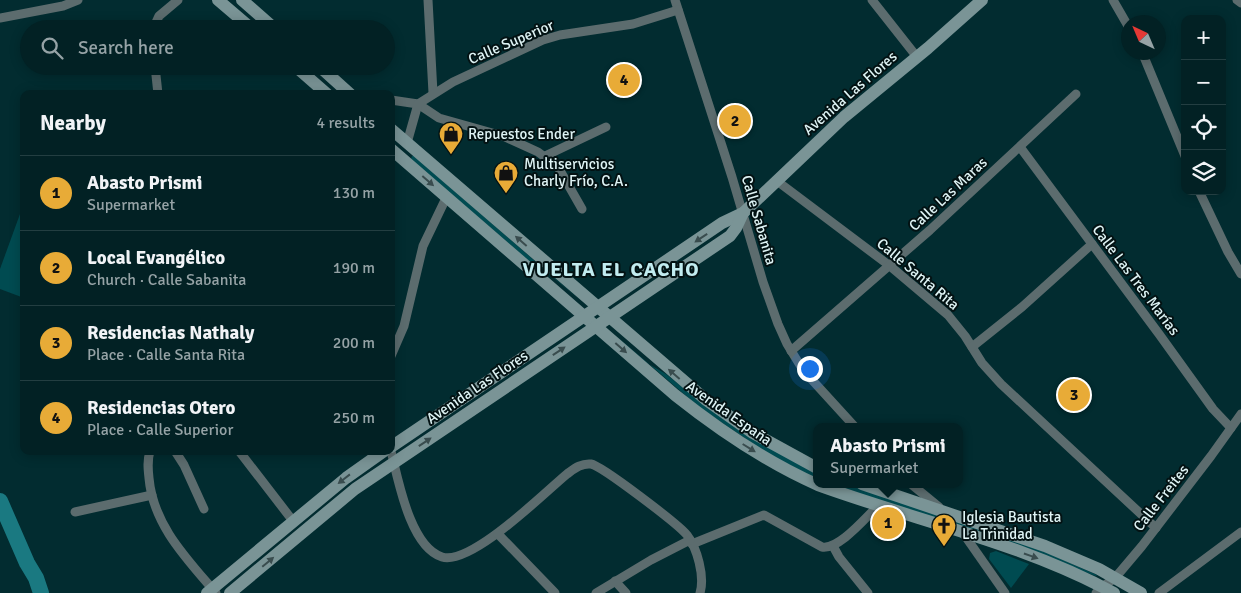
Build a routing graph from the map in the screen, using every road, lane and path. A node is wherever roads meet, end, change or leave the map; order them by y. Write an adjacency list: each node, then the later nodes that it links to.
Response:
1 (78, 0): 11 (street)
2 (178, 0): 16 (street)
3 (218, 0): 17 (main road)
4 (242, 0): 18 (main road)
5 (428, 0): 27 (street)
6 (675, 0): 13 (street, Calle Sabanita)
7 (872, 0): 19 (street)
8 (982, 0): 19 (main road, Avenida Las Flores)
9 (1113, 0): 14 (street)
10 (1237, 0): 12 (street)
11 (49, 4): 15 (street)
12 (1241, 4)
13 (678, 10): 27 (street, Calle Superior); 42 (street, Calle Sabanita)
14 (1122, 15)
15 (0, 17)
16 (156, 20)
17 (241, 20)
18 (265, 20)
19 (917, 57): 38 (main road, Avenida Las Flores)
20 (1145, 60): 35 (street)
21 (156, 75): 24 (street)
22 (306, 75): 25 (main road)
23 (328, 75): 26 (main road)
24 (158, 90)
25 (323, 90)
26 (345, 90)
27 (433, 93): 30 (street, Calle Superior)
28 (1076, 94): 34 (street, Calle Las Maras)
29 (395, 101): 30 (street)
30 (418, 104): 33 (street); 37 (street)
31 (606, 126): 37 (street)
32 (395, 132): 33 (main road, Avenida España)
33 (407, 143): 36 (main road); 46 (main road, Avenida España, one-way to 33)
34 (1020, 146): 43 (street, Calle Las Tres Marías); 44 (street, Calle Las Maras)
35 (1183, 150)
36 (396, 152): 40 (main road, Avenida España, one-way to 40)
37 (545, 156): 41 (street)
38 (778, 181): 42 (main road, Avenida Las Flores); 44 (street, Calle Santa Rita)
39 (1201, 195): 45 (street)
40 (446, 196): 47 (main road, Avenida España); 50 (street)
41 (582, 209)
42 (743, 213): 46 (main road, Avenida Las Flores, one-way to 46); 48 (main road, Avenida Las Flores); 52 (street, Calle Sabanita)
43 (1092, 244): 51 (street); 55 (street, Calle Las Tres Marías)
44 (890, 266): 51 (street, Calle Santa Rita); 52 (street, Calle Las Maras)
45 (1241, 274)
46 (598, 308): 47 (main road, Avenida Las Flores); 48 (main road, Avenida España)
47 (585, 316): 49 (main road, Avenida España); 56 (main road, Avenida Las Flores)
48 (609, 318): 49 (main road, Avenida Las Flores); 64 (main road, Avenida España, one-way to 48)
49 (596, 326): 57 (main road, Avenida Las Flores, one-way to 49); 65 (main road, Avenida España, one-way to 65)
50 (395, 347)
51 (972, 347): 75 (street, Calle Santa Rita)
52 (791, 352): 54 (street, Calle Sabanita)
53 (1241, 414): 55 (street, Calle Freites)
54 (851, 423)
55 (1230, 428): 75 (street, Calle Freites)
56 (395, 451)
57 (395, 451)
58 (149, 455): 69 (street)
59 (178, 455): 71 (street)
60 (242, 455): 74 (street)
61 (378, 455): 74 (main road, one-way to 74)
62 (390, 455): 85 (main road, Avenida Las Flores, one-way to 62)
63 (392, 455): 78 (street)
64 (813, 466)
65 (813, 482)
66 (829, 488): 70 (main road, Avenida España, one-way to 70)
67 (874, 488): 73 (main road)
68 (916, 488): 73 (street)
69 (152, 495): 72 (street); 84 (street)
70 (878, 506): 77 (main road, Avenida España); 80 (street)
71 (204, 509)
72 (75, 512)
73 (945, 512): 81 (main road)
74 (293, 522): 84 (main road)
75 (1156, 528): 81 (street, Calle Freites)
76 (1241, 532): 94 (street)
77 (963, 533): 83 (main road, Avenida España, one-way to 83); 91 (street)
78 (498, 534): 79 (street); 86 (street)
79 (691, 542): 80 (street); 82 (street); 89 (street)
80 (833, 546): 90 (street)
81 (1115, 578): 83 (street, Calle Freites); 93 (main road)
82 (615, 582): 87 (street); 88 (street)
83 (1099, 590): 92 (main road, Avenida España)
84 (212, 591)
85 (230, 593)
86 (555, 593)
87 (596, 593)
88 (626, 593)
89 (700, 593)
90 (868, 593)
91 (1005, 593)
92 (1114, 593)
93 (1141, 593)
94 (1159, 593)

